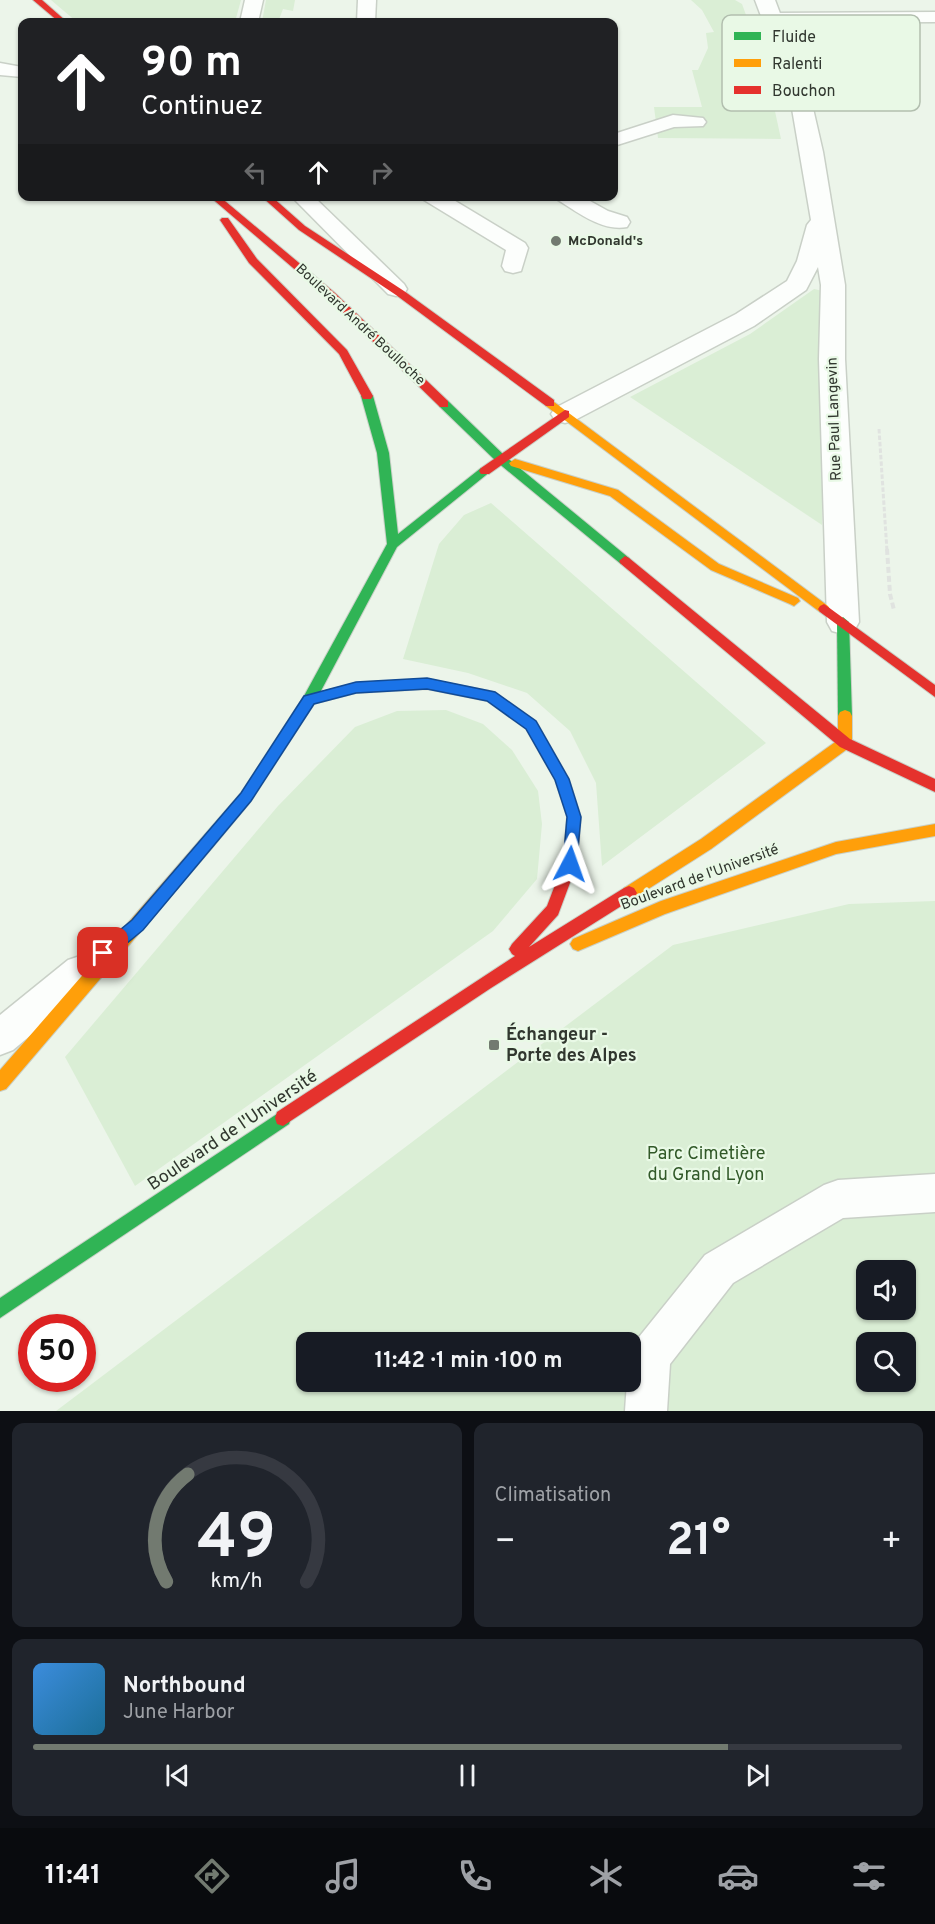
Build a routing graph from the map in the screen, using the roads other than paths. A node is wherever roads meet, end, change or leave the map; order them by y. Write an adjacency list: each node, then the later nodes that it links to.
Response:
1 (36, 0): 8 (main road)
2 (254, 0): 9 (lane)
3 (367, 0): 10 (lane)
4 (770, 9): 5 (lane)
5 (894, 15)
6 (920, 16): 7 (lane)
7 (935, 17)
8 (58, 18)
9 (250, 18)
10 (366, 18)
11 (0, 69): 12 (lane)
12 (18, 71)
13 (803, 111): 22 (street, Rue Paul Langevin)
14 (696, 122): 15 (lane)
15 (618, 139)
16 (214, 201): 28 (main road)
17 (217, 201): 27 (main road, Boulevard André Boulloche)
18 (271, 201): 25 (main road)
19 (306, 201): 25 (lane)
20 (439, 201): 24 (lane)
21 (574, 201): 23 (lane)
22 (821, 217): 26 (street, Rue Paul Langevin); 29 (street, Rue Paul Langevin)
23 (619, 222)
24 (513, 266)
25 (400, 293): 26 (main road)
26 (565, 414): 27 (main road); 29 (main road)
27 (501, 459): 28 (main road); 29 (main road); 32 (main road)
28 (393, 544): 31 (main road)
29 (843, 622): 30 (main road); 32 (main road)
30 (935, 692)
31 (309, 700): 35 (main road); 36 (main road, Boulevard de l'Université)
32 (845, 743): 33 (main road); 36 (main road, Boulevard de l'Université)
33 (935, 786)
34 (935, 830): 36 (main road, Boulevard de l'Université)
35 (138, 925): 37 (lane); 38 (main road)
36 (485, 983): 40 (main road, Boulevard de l'Université)
37 (0, 1038)
38 (0, 1083)
39 (935, 1193): 41 (lane)
40 (0, 1309)
41 (646, 1411)

